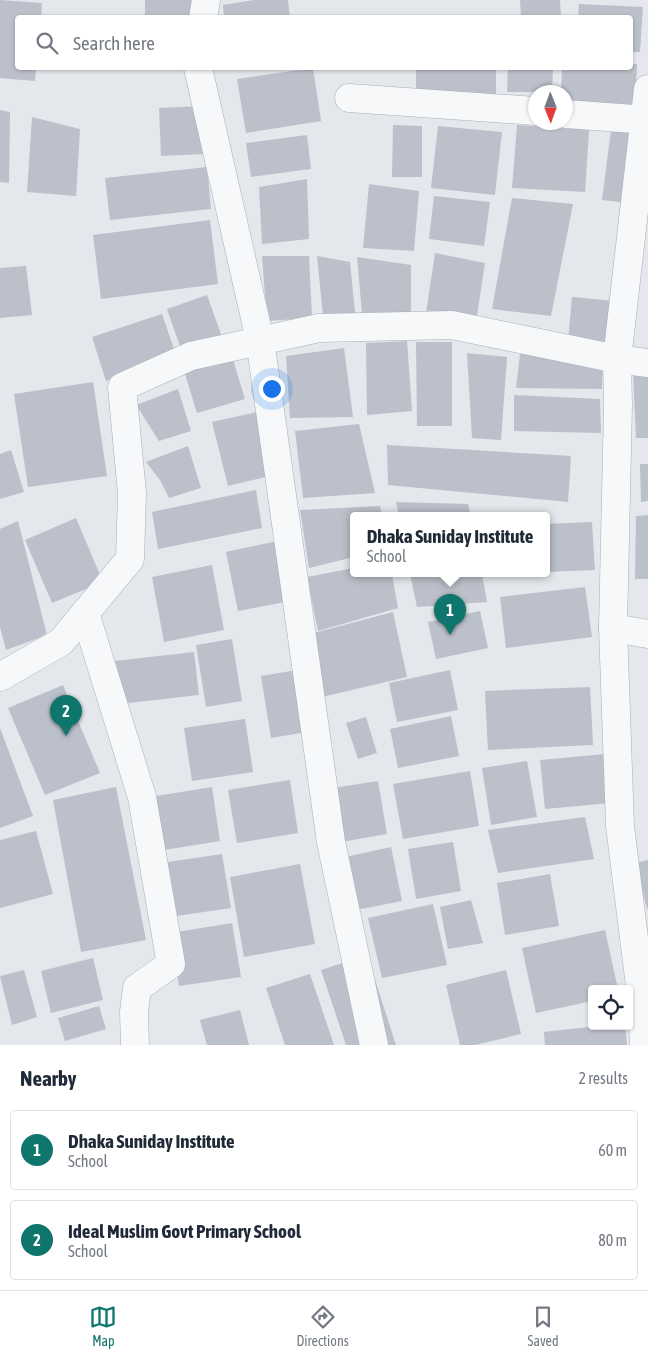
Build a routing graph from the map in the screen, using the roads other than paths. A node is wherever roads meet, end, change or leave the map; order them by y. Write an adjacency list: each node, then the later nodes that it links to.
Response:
1 (206, 0): 2 (street)
2 (204, 15)
3 (198, 70): 9 (street)
4 (648, 89): 8 (street)
5 (349, 98): 6 (street)
6 (528, 110)
7 (573, 115): 8 (street)
8 (647, 120): 10 (street)
9 (260, 340): 10 (street); 12 (street); 17 (street)
10 (617, 359): 11 (street); 13 (street)
11 (648, 363)
12 (85, 613): 15 (street); 16 (street)
13 (613, 628): 14 (street); 18 (street)
14 (648, 634)
15 (0, 677)
16 (135, 1045)
17 (374, 1045)
18 (644, 1045)

